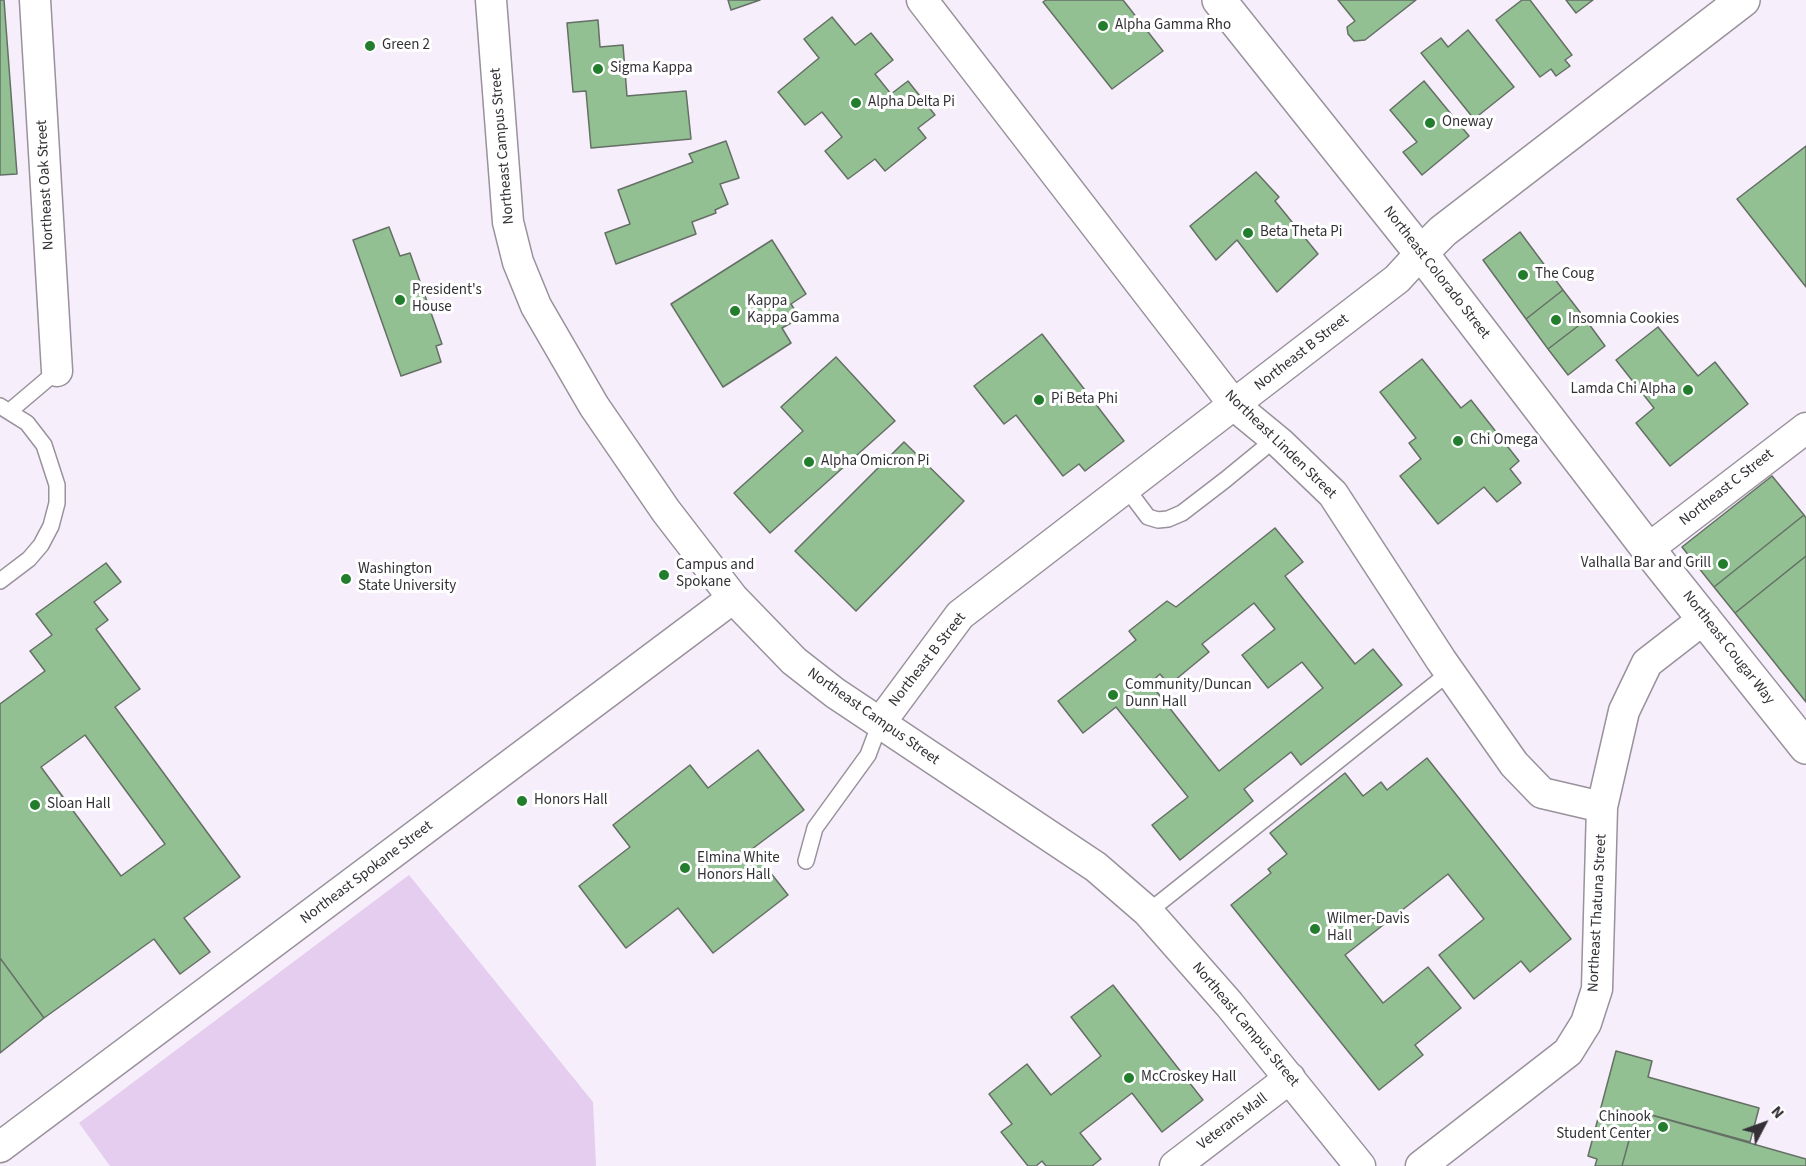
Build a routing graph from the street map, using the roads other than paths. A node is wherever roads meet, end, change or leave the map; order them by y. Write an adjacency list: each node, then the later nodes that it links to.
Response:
1 (35, 0): 7 (street, Northeast Oak Street)
2 (491, 0): 15 (street, Northeast Campus Street)
3 (922, 0): 8 (street, Northeast Linden Street)
4 (1220, 0): 6 (street, Northeast Colorado Street)
5 (1743, 0): 6 (street, Northeast B Street)
6 (1421, 253): 8 (street, Northeast B Street); 13 (street, Northeast Colorado Street)
7 (57, 371): 9 (lane)
8 (1235, 406): 11 (street, Northeast Linden Street); 12 (street, Northeast B Street)
9 (5, 408): 14 (lane)
10 (1806, 428): 13 (street, Northeast C Street)
11 (1275, 439): 12 (lane); 17 (street, Northeast Linden Street)
12 (1127, 489): 18 (street, Northeast B Street)
13 (1648, 549): 16 (street, Northeast Cougar Way)
14 (0, 581)
15 (733, 598): 18 (street, Northeast Campus Street); 24 (street, Northeast Spokane Street)
16 (1705, 618): 19 (street, Northeast Cougar Way); 20 (street, Northeast Thatuna Street)
17 (1450, 672): 20 (street, Northeast Linden Street); 22 (lane)
18 (880, 723): 21 (lane); 22 (street, Northeast Campus Street)
19 (1806, 747)
20 (1602, 807): 27 (street, Northeast Thatuna Street)
21 (806, 861)
22 (1149, 912): 23 (street, Northeast Campus Street)
23 (1290, 1077): 25 (street, Veterans Mall); 26 (street, Northeast Campus Street)
24 (0, 1147)
25 (1175, 1166)
26 (1360, 1166)
27 (1421, 1166)

